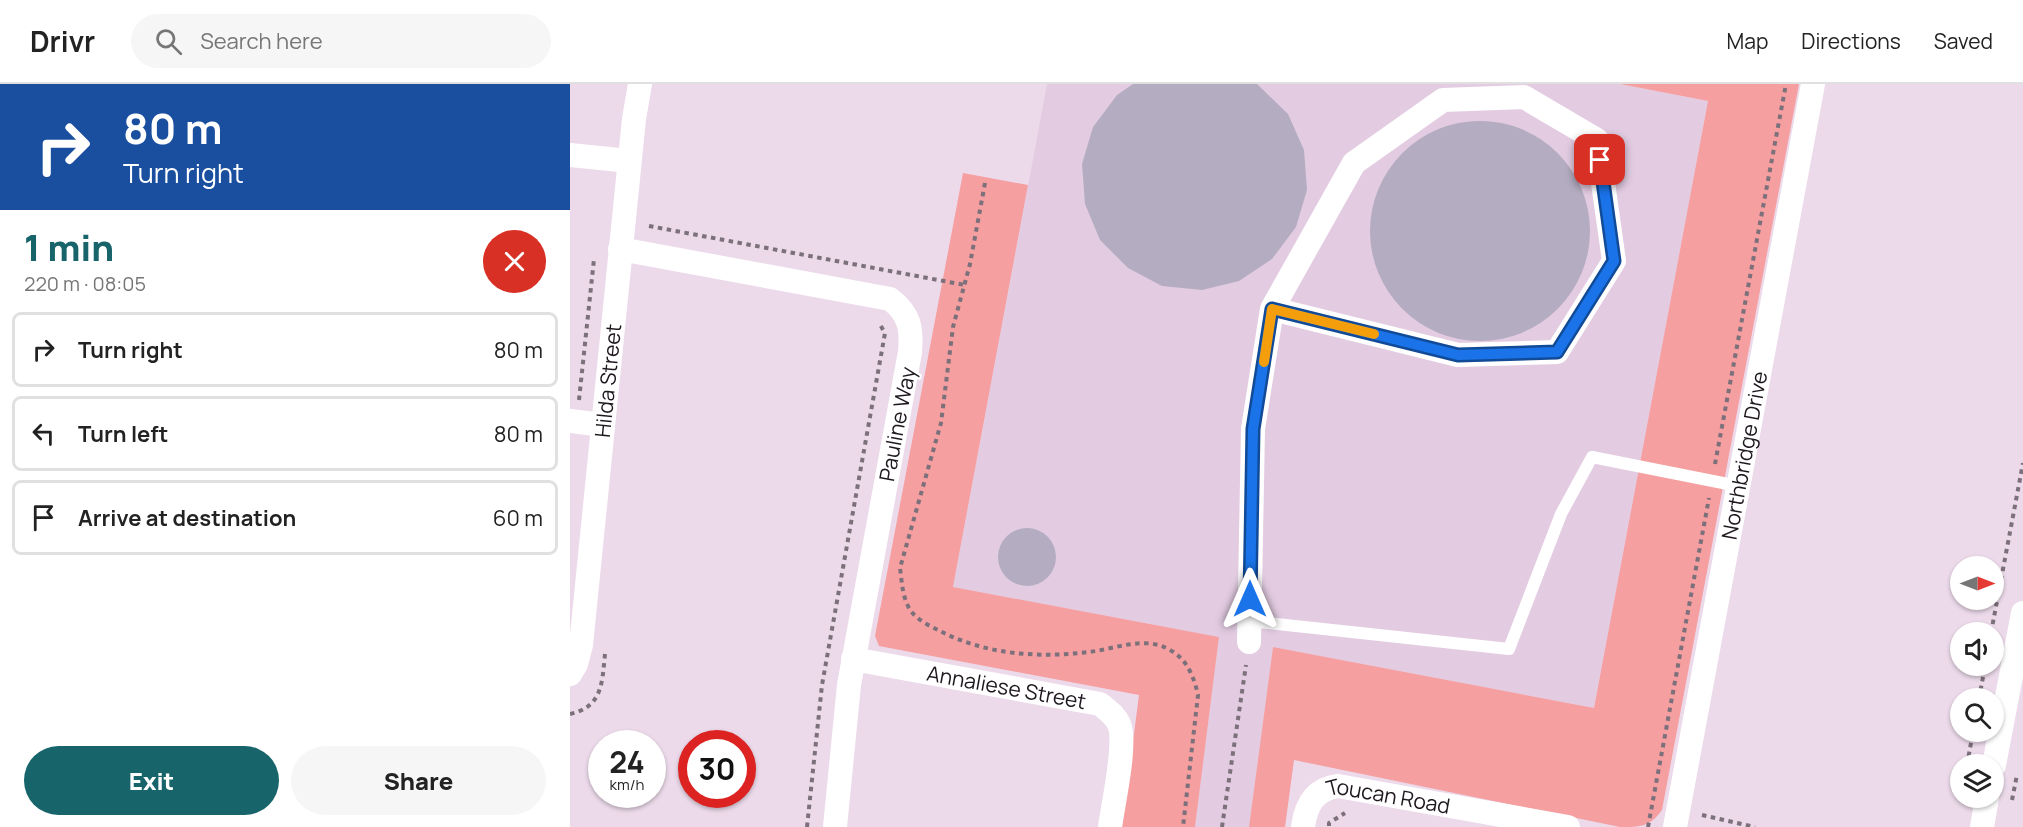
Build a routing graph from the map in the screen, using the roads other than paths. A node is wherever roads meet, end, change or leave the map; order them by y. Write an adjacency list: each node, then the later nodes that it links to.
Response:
1 (640, 84): 4 (street, Hilda Street)
2 (1813, 84): 9 (street, Northbridge Drive)
3 (570, 155): 4 (street)
4 (629, 161): 5 (street, Hilda Street)
5 (620, 249): 8 (street, Hilda Street); 12 (street, Pauline Way)
6 (1272, 309): 6 (street); 11 (street)
7 (570, 421): 8 (street)
8 (603, 425): 13 (street, Hilda Street)
9 (1738, 486): 11 (lane); 21 (street, Northbridge Drive)
10 (2023, 613): 14 (street)
11 (1250, 632)
12 (854, 659): 17 (street, Pauline Way); 18 (street, Annaliese Street)
13 (570, 674)
14 (1996, 754)
15 (1985, 808): 16 (street)
16 (1982, 826)
17 (835, 827)
18 (1110, 827)
19 (1303, 827): 20 (street, Toucan Road)
20 (1568, 827)
21 (1675, 827)

